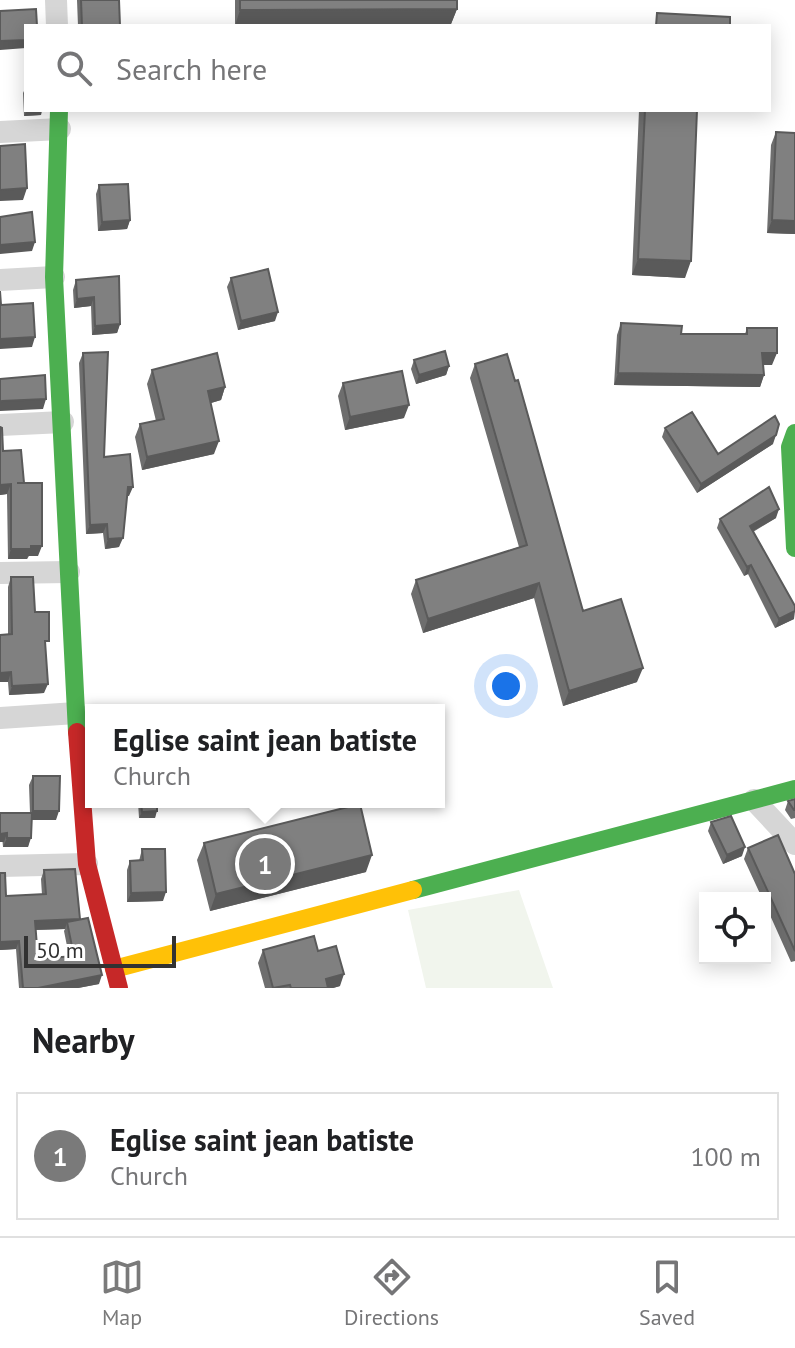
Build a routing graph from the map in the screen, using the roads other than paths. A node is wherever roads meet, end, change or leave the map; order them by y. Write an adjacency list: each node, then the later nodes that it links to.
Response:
1 (56, 0): 2 (street)
2 (57, 24)
3 (60, 119): 4 (street); 5 (street)
4 (0, 132)
5 (54, 277): 6 (street); 7 (street)
6 (0, 280)
7 (63, 422): 8 (street); 11 (street)
8 (0, 425)
9 (795, 433): 10 (street)
10 (795, 548)
11 (69, 572): 12 (street); 13 (street)
12 (0, 573)
13 (76, 713): 14 (street); 18 (street)
14 (0, 718)
15 (795, 789): 16 (street)
16 (754, 800): 17 (street); 20 (street)
17 (795, 844)
18 (87, 864): 19 (street); 20 (street)
19 (0, 866)
20 (114, 969): 21 (street)
21 (119, 988)

